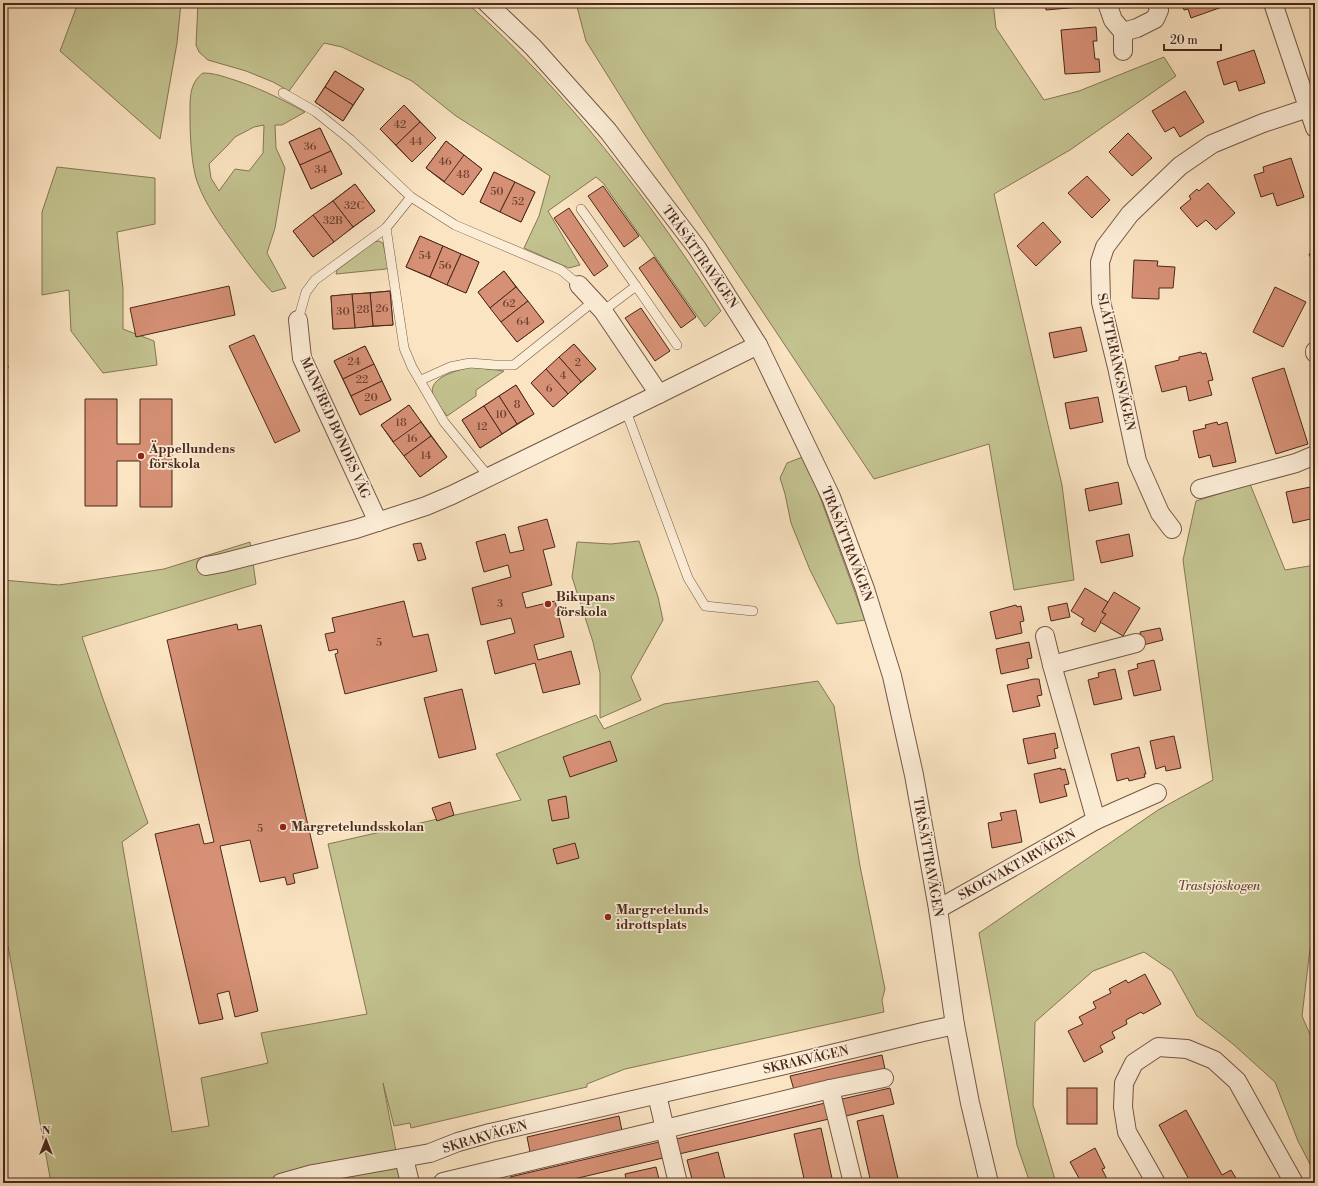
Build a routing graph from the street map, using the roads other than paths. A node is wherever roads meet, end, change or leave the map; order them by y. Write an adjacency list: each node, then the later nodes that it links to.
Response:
1 (487, 3): 18 (street, TRÅSÄTTRAVÄGEN)
2 (1107, 3): 5 (street)
3 (1157, 3): 5 (street)
4 (1273, 3): 8 (street)
5 (1123, 32): 6 (street)
6 (1123, 51)
7 (283, 93): 10 (lane)
8 (1308, 108): 9 (street); 26 (street, SLÅTTERÄNGSVÄGEN)
9 (1315, 128)
10 (411, 197): 12 (lane, MANFRED BONDES VÄG); 13 (lane)
11 (581, 209): 14 (lane)
12 (386, 228): 16 (lane, MANFRED BONDES VÄG); 19 (lane)
13 (578, 285): 15 (street)
14 (636, 286): 15 (lane); 17 (lane)
15 (598, 306): 19 (lane); 20 (street)
16 (298, 320): 25 (street, MANFRED BONDES VÄG)
17 (677, 345)
18 (758, 345): 20 (street); 34 (street, TRÅSÄTTRAVÄGEN)
19 (421, 380): 23 (lane)
20 (659, 394): 21 (street)
21 (626, 411): 23 (street); 28 (lane)
22 (1315, 455): 24 (street)
23 (488, 477): 25 (street)
24 (1200, 489)
25 (378, 522): 27 (street)
26 (1172, 529)
27 (206, 566)
28 (753, 611)
29 (1045, 636): 31 (street)
30 (1136, 643): 31 (street)
31 (1052, 665): 33 (street)
32 (1157, 793): 33 (street, SKOGVAKTARVÄGEN)
33 (1096, 820): 34 (street, SKOGVAKTARVÄGEN)
34 (938, 909): 35 (street, TRÅSÄTTRAVÄGEN)
35 (955, 1026): 38 (street, SKRAKVÄGEN); 47 (street, TRÅSÄTTRAVÄGEN)
36 (884, 1078): 37 (street)
37 (830, 1089): 39 (street); 46 (street)
38 (657, 1095): 39 (street); 40 (street, SKRAKVÄGEN)
39 (665, 1129): 41 (street); 45 (street)
40 (404, 1158): 43 (street, SKRAKVÄGEN); 44 (street)
41 (502, 1175): 42 (street)
42 (443, 1182)
43 (281, 1183)
44 (410, 1183)
45 (678, 1183)
46 (852, 1183)
47 (989, 1183)
48 (1156, 1183): 49 (street)
49 (1294, 1183)

